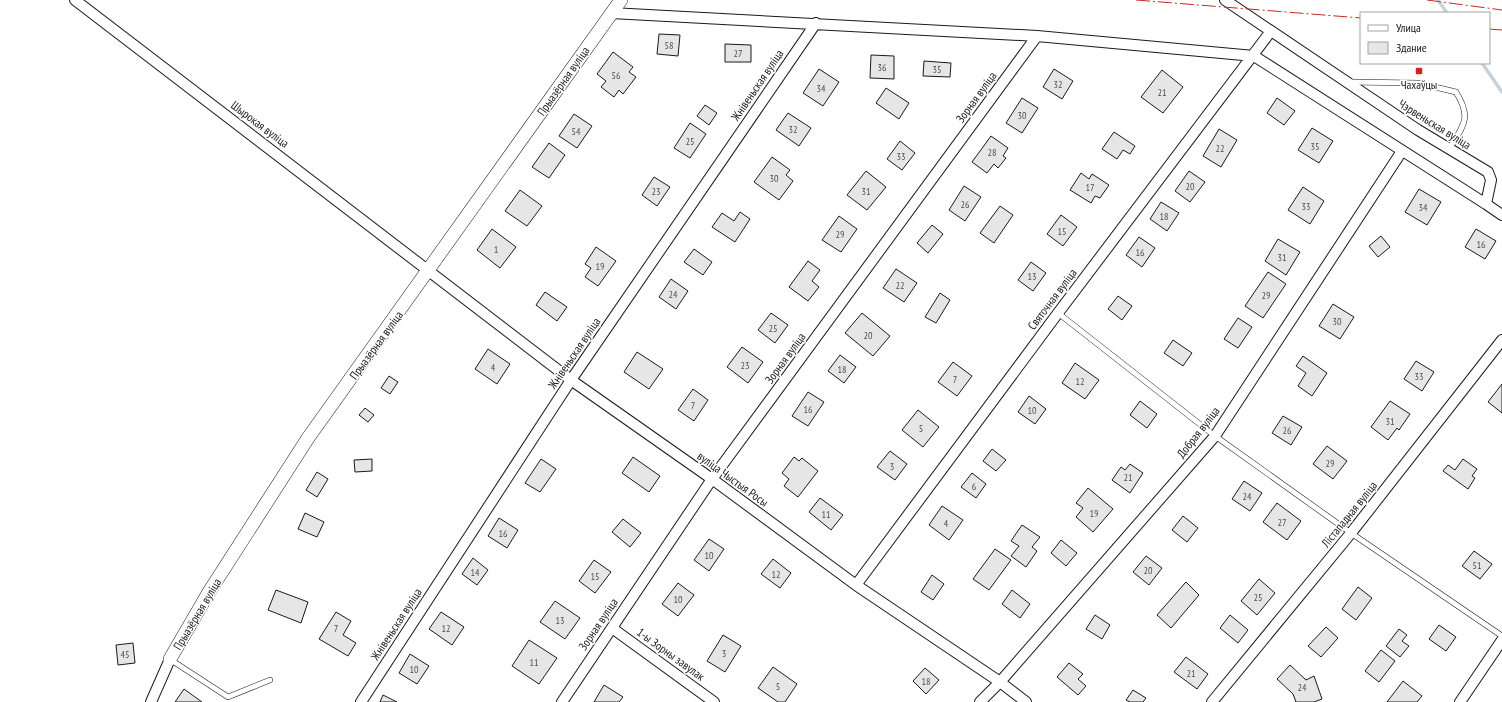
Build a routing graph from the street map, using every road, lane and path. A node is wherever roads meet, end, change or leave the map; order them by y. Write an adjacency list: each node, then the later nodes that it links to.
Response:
1 (75, 0): 14 (street, Шырокая вуліца)
2 (621, 0): 4 (street, Прыазёрная вуліца)
3 (1225, 0): 6 (street, Чэрвеньская вуліца)
4 (611, 13): 5 (street); 14 (street, Прыазёрная вуліца)
5 (816, 23): 7 (street); 17 (street, Жнівеньская вуліца)
6 (1271, 31): 8 (street, Святочная вуліца); 9 (street, Чэрвеньская вуліца)
7 (1037, 36): 8 (street); 19 (street, Зорная вуліца)
8 (1254, 56): 11 (street); 15 (street, Святочная вуліца)
9 (1347, 82): 10 (street, Чэрвеньская вуліца); 10 (lane)
10 (1449, 149): 12 (street, Чэрвеньская вуліца)
11 (1402, 151): 12 (street); 18 (street, Добрая вуліца)
12 (1486, 204): 13 (street)
13 (1502, 215)
14 (430, 270): 17 (street, вуліца Чыстыя Росы); 25 (street, Прыазёрная вуліца)
15 (1058, 313): 18 (lane); 21 (street, Святочная вуліца)
16 (1502, 340): 20 (street, Лістападная вуліца)
17 (571, 380): 19 (street, вуліца Чыстыя Росы); 29 (street, Жнівеньская вуліца)
18 (1215, 436): 20 (lane); 27 (street, Добрая вуліца)
19 (712, 479): 21 (street, вуліца Чыстыя Росы); 22 (street, Зорная вуліца)
20 (1351, 533): 23 (lane); 34 (street, Лістападная вуліца)
21 (856, 584): 27 (street, вуліца Чыстыя Росы)
22 (612, 628): 30 (street, Зорная вуліца); 31 (street, 1-ы Зорны завулак)
23 (1502, 636)
24 (1502, 640): 35 (street)
25 (170, 660): 26 (lane); 28 (street, Прыазёрная вуліца)
26 (270, 680)
27 (1000, 682): 32 (street, Добрая вуліца); 33 (street, вуліца Чыстыя Росы)
28 (151, 702)
29 (361, 702)
30 (562, 702)
31 (714, 702)
32 (980, 702)
33 (1026, 702)
34 (1212, 702)
35 (1460, 702)

